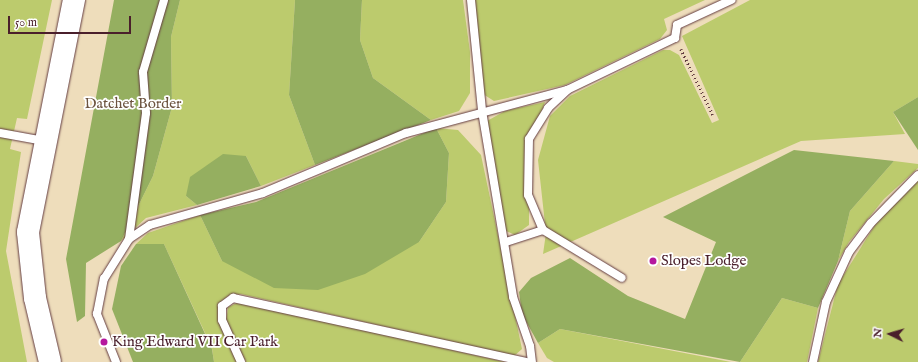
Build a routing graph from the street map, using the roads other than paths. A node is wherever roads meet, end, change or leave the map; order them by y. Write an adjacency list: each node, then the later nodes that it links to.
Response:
1 (74, 0): 8 (main road)
2 (164, 0): 11 (lane)
3 (471, 0): 6 (lane)
4 (730, 0): 5 (lane)
5 (567, 90): 6 (lane); 10 (lane)
6 (482, 111): 11 (lane); 12 (lane)
7 (0, 133): 8 (lane)
8 (44, 141): 14 (main road)
9 (918, 175): 19 (lane)
10 (543, 230): 12 (lane); 13 (lane)
11 (129, 238): 15 (lane)
12 (506, 242): 18 (lane)
13 (622, 278)
14 (50, 362)
15 (116, 362)
16 (241, 362): 17 (lane)
17 (526, 362)
18 (532, 362)
19 (813, 362)

